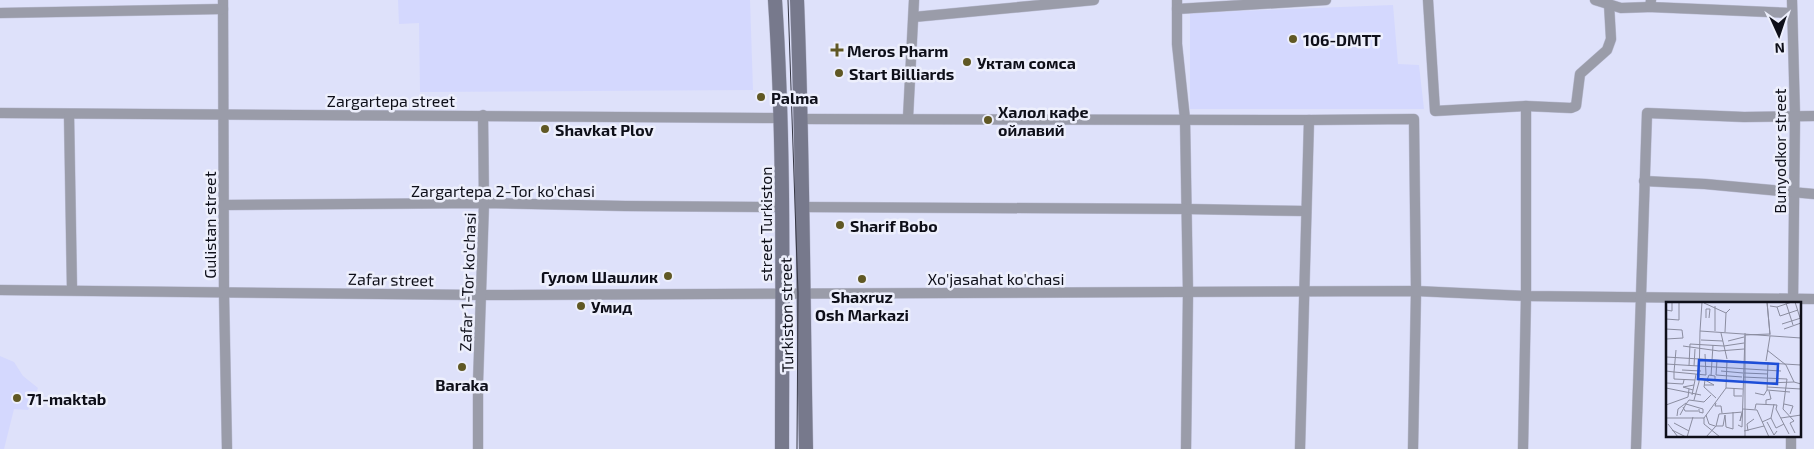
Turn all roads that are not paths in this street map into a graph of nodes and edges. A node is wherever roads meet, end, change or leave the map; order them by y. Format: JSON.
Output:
{"nodes":[{"id":1,"x":775,"y":0,"type":"edge"},
{"id":2,"x":797,"y":0,"type":"edge"},
{"id":3,"x":914,"y":0,"type":"edge"},
{"id":4,"x":1094,"y":0,"type":"edge"},
{"id":5,"x":1326,"y":0,"type":"edge"},
{"id":6,"x":1428,"y":0,"type":"edge"},
{"id":7,"x":1595,"y":0,"type":"edge"},
{"id":8,"x":1792,"y":0,"type":"edge"},
{"id":9,"x":223,"y":4,"type":"edge"},
{"id":10,"x":1609,"y":4,"type":"junction"},
{"id":11,"x":1651,"y":4,"type":"edge"},
{"id":12,"x":1177,"y":5,"type":"edge"},
{"id":13,"x":1792,"y":13,"type":"junction"},
{"id":14,"x":0,"y":14,"type":"edge"},
{"id":15,"x":914,"y":17,"type":"junction"},
{"id":16,"x":1526,"y":106,"type":"junction"},
{"id":17,"x":0,"y":113,"type":"edge"},
{"id":18,"x":68,"y":114,"type":"junction"},
{"id":19,"x":223,"y":115,"type":"junction"},
{"id":20,"x":484,"y":115,"type":"junction"},
{"id":21,"x":1795,"y":116,"type":"junction"},
{"id":22,"x":1814,"y":116,"type":"edge"},
{"id":23,"x":781,"y":118,"type":"junction"},
{"id":24,"x":908,"y":118,"type":"junction"},
{"id":25,"x":802,"y":119,"type":"junction"},
{"id":26,"x":1185,"y":119,"type":"junction"},
{"id":27,"x":1309,"y":120,"type":"junction"},
{"id":28,"x":1644,"y":181,"type":"junction"},
{"id":29,"x":1795,"y":193,"type":"junction"},
{"id":30,"x":1814,"y":194,"type":"edge"},
{"id":31,"x":484,"y":203,"type":"junction"},
{"id":32,"x":224,"y":205,"type":"junction"},
{"id":33,"x":782,"y":207,"type":"junction"},
{"id":34,"x":801,"y":207,"type":"junction"},
{"id":35,"x":1186,"y":209,"type":"junction"},
{"id":36,"x":1306,"y":211,"type":"junction"},
{"id":37,"x":0,"y":290,"type":"edge"},
{"id":38,"x":72,"y":290,"type":"junction"},
{"id":39,"x":1416,"y":291,"type":"junction"},
{"id":40,"x":1305,"y":292,"type":"junction"},
{"id":41,"x":224,"y":293,"type":"junction"},
{"id":42,"x":782,"y":293,"type":"junction"},
{"id":43,"x":803,"y":293,"type":"junction"},
{"id":44,"x":1188,"y":293,"type":"junction"},
{"id":45,"x":481,"y":295,"type":"junction"},
{"id":46,"x":1526,"y":296,"type":"junction"},
{"id":47,"x":1640,"y":296,"type":"junction"},
{"id":48,"x":1814,"y":299,"type":"edge"},
{"id":49,"x":1793,"y":301,"type":"edge"},
{"id":50,"x":1791,"y":436,"type":"edge"},
{"id":51,"x":227,"y":449,"type":"edge"},
{"id":52,"x":478,"y":449,"type":"edge"},
{"id":53,"x":782,"y":449,"type":"edge"},
{"id":54,"x":806,"y":449,"type":"edge"},
{"id":55,"x":1186,"y":449,"type":"edge"},
{"id":56,"x":1300,"y":449,"type":"edge"},
{"id":57,"x":1413,"y":449,"type":"edge"},
{"id":58,"x":1523,"y":449,"type":"edge"},
{"id":59,"x":1636,"y":449,"type":"edge"},
{"id":60,"x":1791,"y":449,"type":"edge"}],
"edges":[{"from":1,"to":23,"type":"main road","name":"street Turkiston"},
{"from":2,"to":25,"type":"main road","name":"Turkiston street"},
{"from":3,"to":15,"type":"street"},
{"from":4,"to":15,"type":"street"},
{"from":5,"to":12,"type":"street"},
{"from":6,"to":16,"type":"street"},
{"from":7,"to":10,"type":"street"},
{"from":8,"to":13,"type":"street","name":"Bunyodkor street"},
{"from":9,"to":14,"type":"street"},
{"from":9,"to":19,"type":"street","name":"Gulistan street"},
{"from":10,"to":11,"type":"street"},
{"from":10,"to":16,"type":"street"},
{"from":11,"to":13,"type":"street"},
{"from":12,"to":26,"type":"street"},
{"from":13,"to":21,"type":"street","name":"Bunyodkor street"},
{"from":15,"to":24,"type":"street"},
{"from":16,"to":46,"type":"street"},
{"from":17,"to":18,"type":"street","name":"Zargartepa street"},
{"from":18,"to":19,"type":"street","name":"Zargartepa street"},
{"from":18,"to":38,"type":"street"},
{"from":19,"to":20,"type":"street","name":"Zargartepa street"},
{"from":19,"to":32,"type":"street","name":"Gulistan street"},
{"from":20,"to":23,"type":"street","name":"Zargartepa street"},
{"from":20,"to":31,"type":"street","name":"Zafar 1-Tor ko'chasi"},
{"from":21,"to":22,"type":"street"},
{"from":21,"to":28,"type":"street"},
{"from":21,"to":29,"type":"street","name":"Bunyodkor street"},
{"from":23,"to":33,"type":"main road","name":"street Turkiston"},
{"from":24,"to":25,"type":"street"},
{"from":24,"to":26,"type":"street"},
{"from":25,"to":34,"type":"main road","name":"Turkiston street"},
{"from":26,"to":27,"type":"street"},
{"from":26,"to":35,"type":"street"},
{"from":27,"to":36,"type":"street"},
{"from":27,"to":39,"type":"street"},
{"from":28,"to":29,"type":"street"},
{"from":28,"to":47,"type":"street"},
{"from":29,"to":30,"type":"street"},
{"from":29,"to":49,"type":"street","name":"Bunyodkor street"},
{"from":31,"to":32,"type":"street","name":"Zargartepa 2-Tor ko'chasi"},
{"from":31,"to":33,"type":"street","name":"Zargartepa 2-Tor ko'chasi"},
{"from":31,"to":45,"type":"street","name":"Zafar 1-Tor ko'chasi"},
{"from":32,"to":41,"type":"street","name":"Gulistan street"},
{"from":33,"to":42,"type":"main road","name":"street Turkiston"},
{"from":34,"to":35,"type":"street"},
{"from":34,"to":43,"type":"main road","name":"Turkiston street"},
{"from":35,"to":36,"type":"street"},
{"from":35,"to":44,"type":"street"},
{"from":36,"to":40,"type":"street"},
{"from":37,"to":38,"type":"street","name":"Zafar street"},
{"from":38,"to":41,"type":"street","name":"Zafar street"},
{"from":39,"to":40,"type":"street","name":"Xo'jasahat ko'chasi"},
{"from":39,"to":46,"type":"street","name":"Xo'jasahat ko'chasi"},
{"from":39,"to":57,"type":"street"},
{"from":40,"to":44,"type":"street","name":"Xo'jasahat ko'chasi"},
{"from":40,"to":56,"type":"street"},
{"from":41,"to":45,"type":"street","name":"Zafar street"},
{"from":41,"to":51,"type":"street","name":"Gulistan street"},
{"from":42,"to":43,"type":"street","name":"Xo'jasahat ko'chasi"},
{"from":42,"to":45,"type":"street","name":"Zafar street"},
{"from":42,"to":53,"type":"main road","name":"street Turkiston"},
{"from":43,"to":44,"type":"street","name":"Xo'jasahat ko'chasi"},
{"from":43,"to":54,"type":"main road","name":"Turkiston street"},
{"from":44,"to":55,"type":"street"},
{"from":45,"to":52,"type":"street","name":"Zafar 1-Tor ko'chasi"},
{"from":46,"to":47,"type":"street","name":"Xo'jasahat ko'chasi"},
{"from":46,"to":58,"type":"street"},
{"from":47,"to":49,"type":"street","name":"Xo'jasahat ko'chasi"},
{"from":47,"to":59,"type":"street"},
{"from":48,"to":49,"type":"street","name":"Xo'jasahat ko'chasi"},
{"from":50,"to":60,"type":"street"}]}
